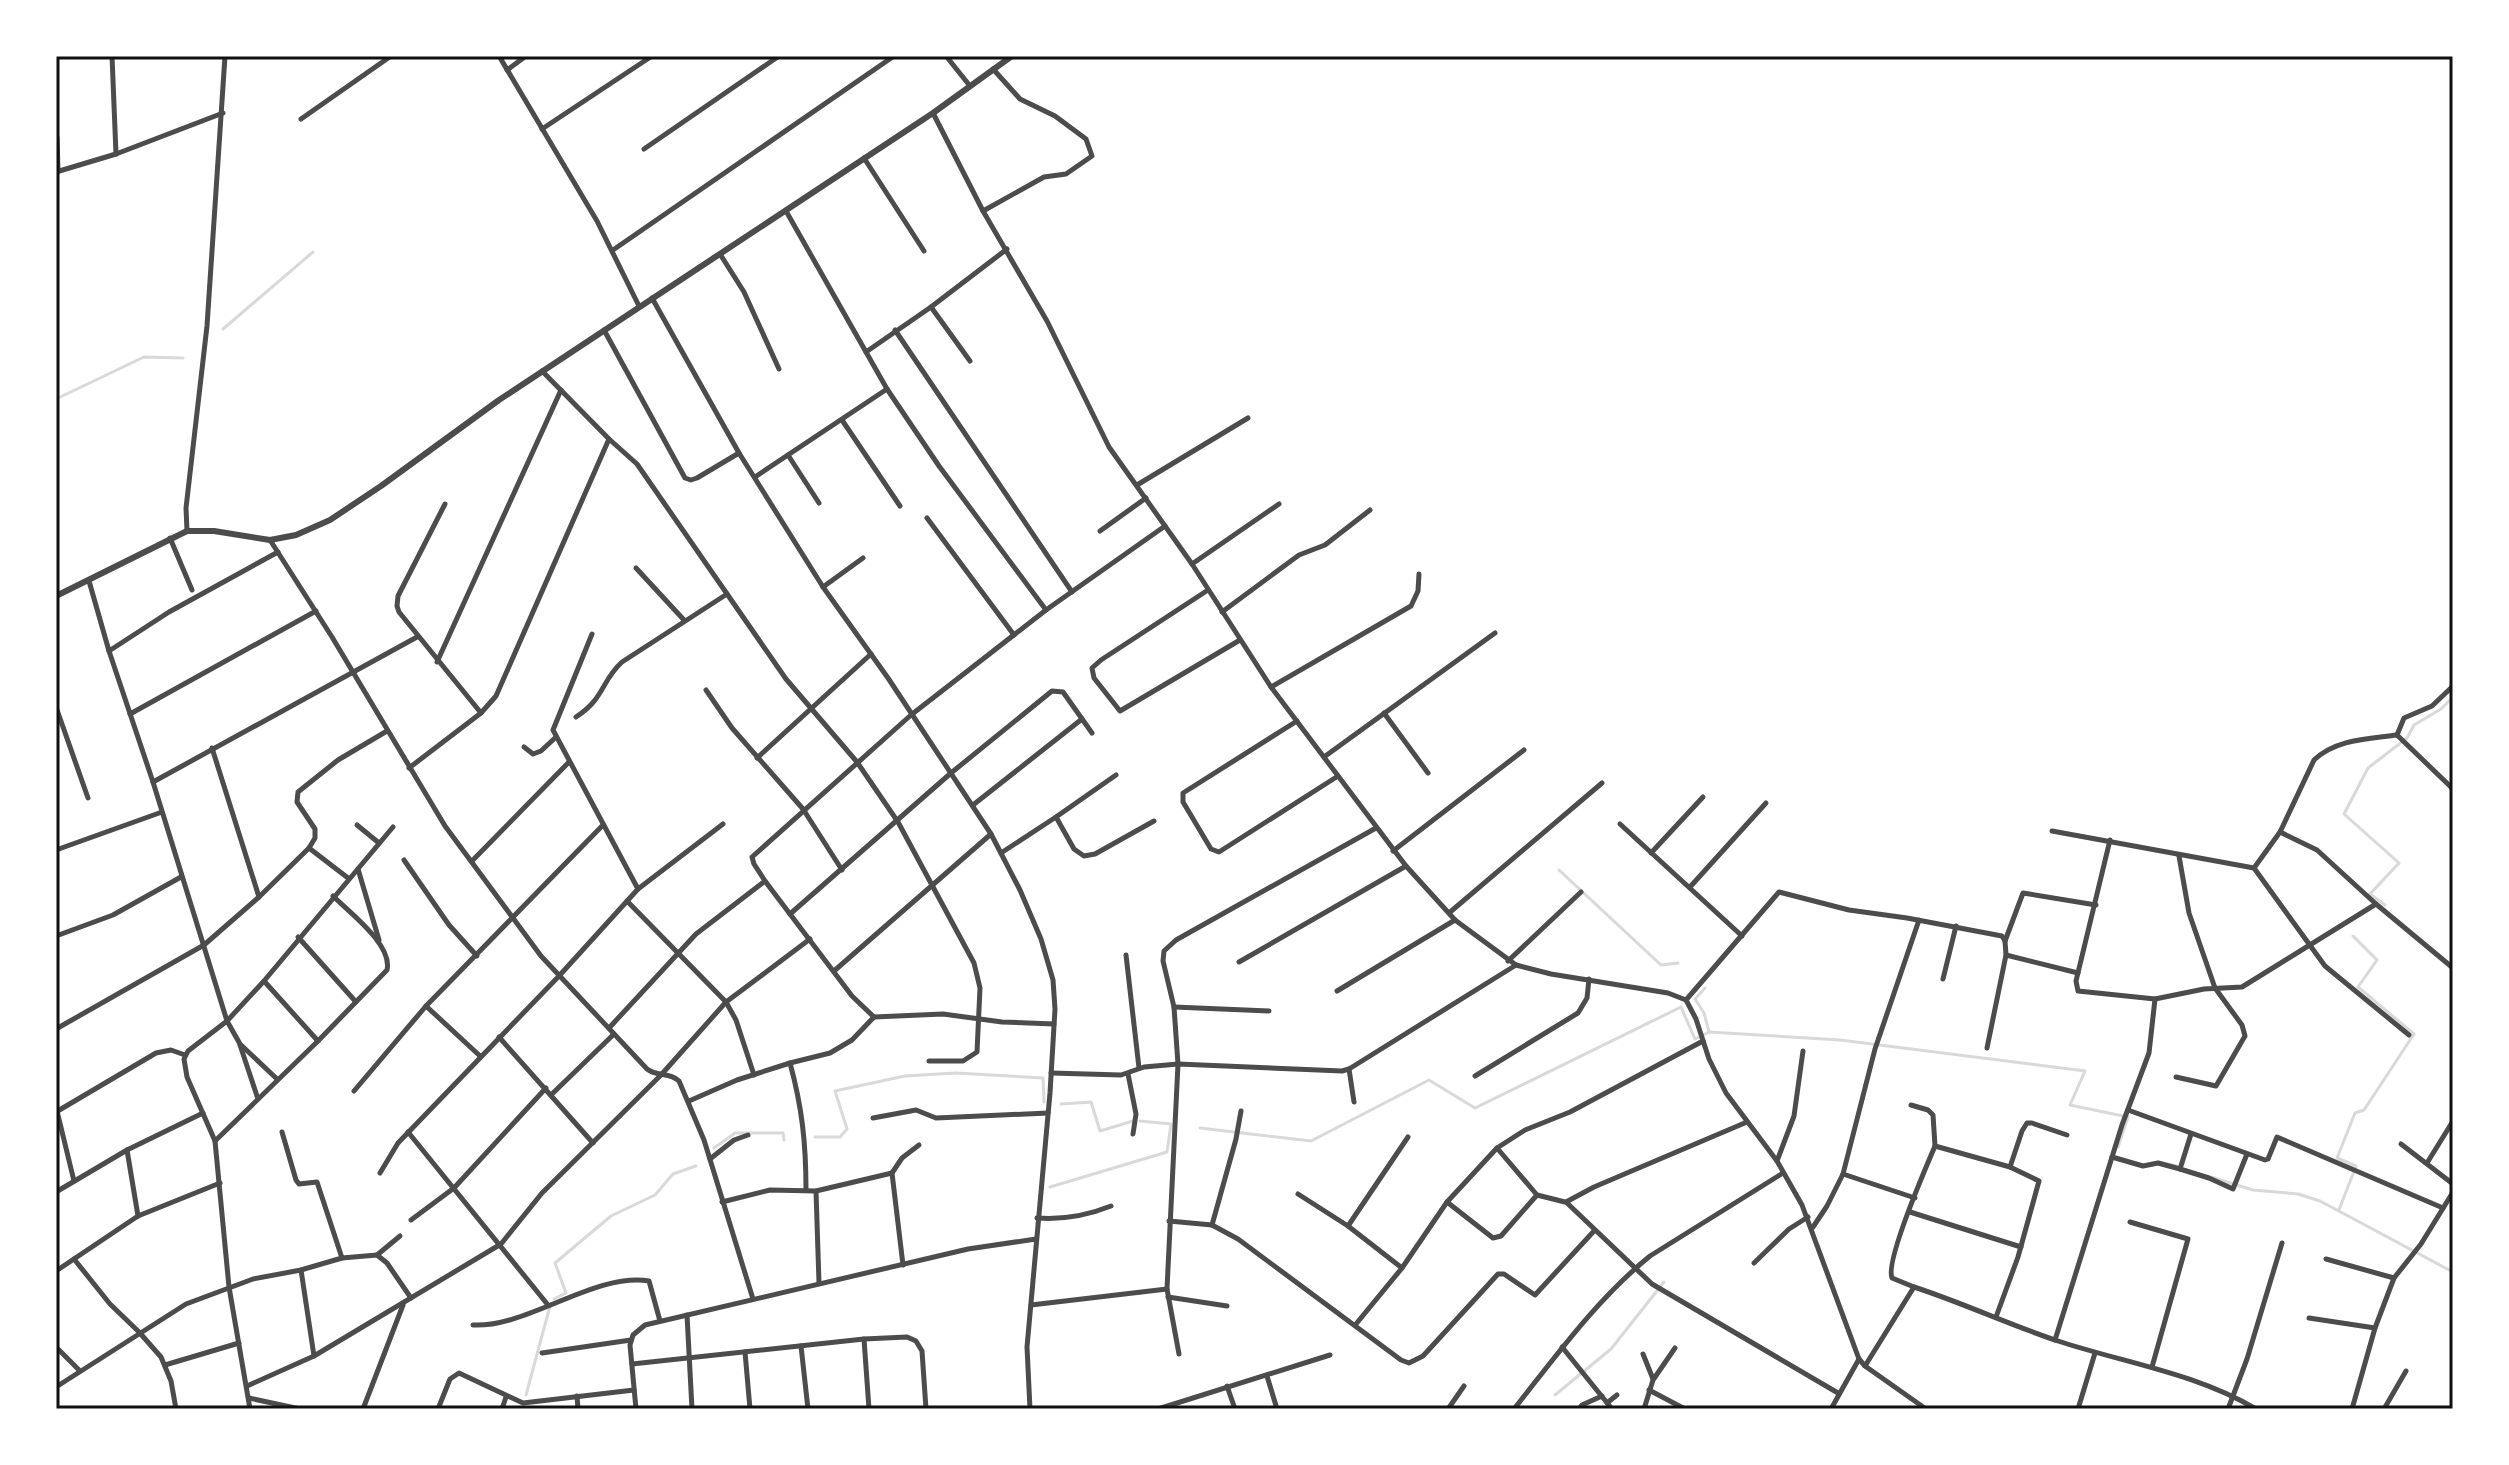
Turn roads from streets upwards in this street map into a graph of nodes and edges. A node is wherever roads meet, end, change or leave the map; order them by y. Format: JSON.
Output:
{"nodes":[{"id":1,"x":112,"y":56,"type":"edge"},
{"id":2,"x":225,"y":56,"type":"edge"},
{"id":3,"x":391,"y":56,"type":"edge"},
{"id":4,"x":499,"y":56,"type":"edge"},
{"id":5,"x":526,"y":56,"type":"edge"},
{"id":6,"x":652,"y":56,"type":"edge"},
{"id":7,"x":779,"y":56,"type":"edge"},
{"id":8,"x":894,"y":56,"type":"edge"},
{"id":9,"x":946,"y":56,"type":"edge"},
{"id":10,"x":1012,"y":56,"type":"edge"},
{"id":11,"x":993,"y":69,"type":"junction"},
{"id":12,"x":507,"y":70,"type":"junction"},
{"id":13,"x":971,"y":86,"type":"junction"},
{"id":14,"x":223,"y":113,"type":"junction"},
{"id":15,"x":933,"y":113,"type":"junction"},
{"id":16,"x":301,"y":119,"type":"dead end"},
{"id":17,"x":542,"y":129,"type":"junction"},
{"id":18,"x":57,"y":137,"type":"edge"},
{"id":19,"x":644,"y":149,"type":"dead end"},
{"id":20,"x":116,"y":154,"type":"junction"},
{"id":21,"x":864,"y":158,"type":"junction"},
{"id":22,"x":57,"y":171,"type":"edge"},
{"id":23,"x":786,"y":211,"type":"junction"},
{"id":24,"x":983,"y":211,"type":"junction"},
{"id":25,"x":1007,"y":249,"type":"junction"},
{"id":26,"x":613,"y":250,"type":"junction"},
{"id":27,"x":924,"y":251,"type":"dead end"},
{"id":28,"x":720,"y":254,"type":"junction"},
{"id":29,"x":652,"y":298,"type":"junction"},
{"id":30,"x":639,"y":306,"type":"junction"},
{"id":31,"x":931,"y":307,"type":"junction"},
{"id":32,"x":604,"y":330,"type":"junction"},
{"id":33,"x":895,"y":330,"type":"junction"},
{"id":34,"x":866,"y":352,"type":"junction"},
{"id":35,"x":970,"y":361,"type":"dead end"},
{"id":36,"x":779,"y":369,"type":"dead end"},
{"id":37,"x":542,"y":371,"type":"junction"},
{"id":38,"x":887,"y":389,"type":"junction"},
{"id":39,"x":561,"y":390,"type":"junction"},
{"id":40,"x":1248,"y":418,"type":"dead end"},
{"id":41,"x":842,"y":420,"type":"junction"},
{"id":42,"x":609,"y":439,"type":"junction"},
{"id":43,"x":739,"y":453,"type":"junction"},
{"id":44,"x":788,"y":455,"type":"junction"},
{"id":45,"x":754,"y":478,"type":"junction"},
{"id":46,"x":1137,"y":485,"type":"junction"},
{"id":47,"x":1146,"y":498,"type":"junction"},
{"id":48,"x":819,"y":503,"type":"dead end"},
{"id":49,"x":445,"y":504,"type":"dead end"},
{"id":50,"x":1279,"y":504,"type":"dead end"},
{"id":51,"x":900,"y":506,"type":"dead end"},
{"id":52,"x":1370,"y":510,"type":"dead end"},
{"id":53,"x":927,"y":518,"type":"dead end"},
{"id":54,"x":1165,"y":526,"type":"junction"},
{"id":55,"x":187,"y":531,"type":"junction"},
{"id":56,"x":1100,"y":531,"type":"dead end"},
{"id":57,"x":170,"y":538,"type":"junction"},
{"id":58,"x":270,"y":540,"type":"junction"},
{"id":59,"x":278,"y":552,"type":"junction"},
{"id":60,"x":863,"y":558,"type":"dead end"},
{"id":61,"x":1192,"y":564,"type":"junction"},
{"id":62,"x":636,"y":568,"type":"dead end"},
{"id":63,"x":1419,"y":574,"type":"dead end"},
{"id":64,"x":89,"y":581,"type":"junction"},
{"id":65,"x":823,"y":587,"type":"junction"},
{"id":66,"x":192,"y":590,"type":"dead end"},
{"id":67,"x":1208,"y":590,"type":"junction"},
{"id":68,"x":1072,"y":592,"type":"junction"},
{"id":69,"x":727,"y":594,"type":"junction"},
{"id":70,"x":56,"y":596,"type":"edge"},
{"id":71,"x":1046,"y":610,"type":"junction"},
{"id":72,"x":316,"y":611,"type":"junction"},
{"id":73,"x":1222,"y":612,"type":"junction"},
{"id":74,"x":684,"y":621,"type":"junction"},
{"id":75,"x":1495,"y":633,"type":"dead end"},
{"id":76,"x":592,"y":634,"type":"dead end"},
{"id":77,"x":1014,"y":635,"type":"junction"},
{"id":78,"x":417,"y":637,"type":"junction"},
{"id":79,"x":1240,"y":640,"type":"junction"},
{"id":80,"x":109,"y":651,"type":"junction"},
{"id":81,"x":871,"y":654,"type":"junction"},
{"id":82,"x":437,"y":662,"type":"junction"},
{"id":83,"x":353,"y":673,"type":"junction"},
{"id":84,"x":2453,"y":686,"type":"edge"},
{"id":85,"x":1271,"y":687,"type":"junction"},
{"id":86,"x":706,"y":690,"type":"dead end"},
{"id":87,"x":56,"y":707,"type":"edge"},
{"id":88,"x":810,"y":708,"type":"junction"},
{"id":89,"x":481,"y":713,"type":"junction"},
{"id":90,"x":1384,"y":713,"type":"junction"},
{"id":91,"x":130,"y":714,"type":"junction"},
{"id":92,"x":911,"y":715,"type":"junction"},
{"id":93,"x":576,"y":717,"type":"dead end"},
{"id":94,"x":1082,"y":719,"type":"junction"},
{"id":95,"x":1297,"y":721,"type":"junction"},
{"id":96,"x":387,"y":731,"type":"junction"},
{"id":97,"x":1092,"y":733,"type":"dead end"},
{"id":98,"x":556,"y":737,"type":"junction"},
{"id":99,"x":2399,"y":737,"type":"junction"},
{"id":100,"x":524,"y":747,"type":"dead end"},
{"id":101,"x":212,"y":748,"type":"junction"},
{"id":102,"x":1524,"y":750,"type":"dead end"},
{"id":103,"x":1324,"y":757,"type":"junction"},
{"id":104,"x":757,"y":758,"type":"junction"},
{"id":105,"x":569,"y":761,"type":"junction"},
{"id":106,"x":857,"y":762,"type":"junction"},
{"id":107,"x":409,"y":768,"type":"junction"},
{"id":108,"x":951,"y":773,"type":"junction"},
{"id":109,"x":1428,"y":773,"type":"dead end"},
{"id":110,"x":1116,"y":775,"type":"dead end"},
{"id":111,"x":1338,"y":776,"type":"junction"},
{"id":112,"x":153,"y":782,"type":"junction"},
{"id":113,"x":1602,"y":783,"type":"dead end"},
{"id":114,"x":2453,"y":789,"type":"edge"},
{"id":115,"x":1703,"y":797,"type":"dead end"},
{"id":116,"x":88,"y":798,"type":"dead end"},
{"id":117,"x":1766,"y":803,"type":"dead end"},
{"id":118,"x":973,"y":805,"type":"junction"},
{"id":119,"x":803,"y":809,"type":"junction"},
{"id":120,"x":162,"y":812,"type":"junction"},
{"id":121,"x":1056,"y":817,"type":"junction"},
{"id":122,"x":1154,"y":821,"type":"dead end"},
{"id":123,"x":898,"y":822,"type":"junction"},
{"id":124,"x":723,"y":824,"type":"dead end"},
{"id":125,"x":1620,"y":824,"type":"dead end"},
{"id":126,"x":357,"y":825,"type":"dead end"},
{"id":127,"x":603,"y":825,"type":"junction"},
{"id":128,"x":393,"y":827,"type":"dead end"},
{"id":129,"x":1377,"y":827,"type":"junction"},
{"id":130,"x":2052,"y":831,"type":"dead end"},
{"id":131,"x":2280,"y":832,"type":"junction"},
{"id":132,"x":991,"y":834,"type":"junction"},
{"id":133,"x":2110,"y":840,"type":"junction"},
{"id":134,"x":379,"y":843,"type":"junction"},
{"id":135,"x":309,"y":848,"type":"junction"},
{"id":136,"x":56,"y":850,"type":"edge"},
{"id":137,"x":1393,"y":851,"type":"junction"},
{"id":138,"x":1001,"y":853,"type":"junction"},
{"id":139,"x":1651,"y":853,"type":"junction"},
{"id":140,"x":2179,"y":856,"type":"junction"},
{"id":141,"x":404,"y":860,"type":"dead end"},
{"id":142,"x":472,"y":861,"type":"junction"},
{"id":143,"x":1406,"y":866,"type":"junction"},
{"id":144,"x":357,"y":868,"type":"junction"},
{"id":145,"x":2254,"y":868,"type":"junction"},
{"id":146,"x":842,"y":870,"type":"junction"},
{"id":147,"x":181,"y":877,"type":"junction"},
{"id":148,"x":348,"y":878,"type":"junction"},
{"id":149,"x":765,"y":881,"type":"junction"},
{"id":150,"x":934,"y":884,"type":"junction"},
{"id":151,"x":1690,"y":887,"type":"junction"},
{"id":152,"x":638,"y":889,"type":"junction"},
{"id":153,"x":1581,"y":892,"type":"dead end"},
{"id":154,"x":333,"y":896,"type":"junction"},
{"id":155,"x":259,"y":897,"type":"junction"},
{"id":156,"x":627,"y":901,"type":"junction"},
{"id":157,"x":2376,"y":904,"type":"junction"},
{"id":158,"x":2096,"y":905,"type":"junction"},
{"id":159,"x":1449,"y":913,"type":"junction"},
{"id":160,"x":790,"y":914,"type":"junction"},
{"id":161,"x":515,"y":918,"type":"junction"},
{"id":162,"x":1455,"y":920,"type":"junction"},
{"id":163,"x":1919,"y":920,"type":"junction"},
{"id":164,"x":1956,"y":926,"type":"junction"},
{"id":165,"x":56,"y":936,"type":"edge"},
{"id":166,"x":1742,"y":936,"type":"junction"},
{"id":167,"x":298,"y":937,"type":"junction"},
{"id":168,"x":810,"y":939,"type":"junction"},
{"id":169,"x":2005,"y":941,"type":"junction"},
{"id":170,"x":380,"y":943,"type":"junction"},
{"id":171,"x":2310,"y":943,"type":"junction"},
{"id":172,"x":204,"y":945,"type":"junction"},
{"id":173,"x":678,"y":952,"type":"junction"},
{"id":174,"x":1126,"y":955,"type":"dead end"},
{"id":175,"x":2006,"y":955,"type":"junction"},
{"id":176,"x":477,"y":956,"type":"junction"},
{"id":177,"x":1508,"y":961,"type":"junction"},
{"id":178,"x":1239,"y":962,"type":"dead end"},
{"id":179,"x":1516,"y":965,"type":"junction"},
{"id":180,"x":2453,"y":968,"type":"edge"},
{"id":181,"x":834,"y":971,"type":"junction"},
{"id":182,"x":2078,"y":973,"type":"junction"},
{"id":183,"x":559,"y":976,"type":"junction"},
{"id":184,"x":1589,"y":979,"type":"junction"},
{"id":185,"x":1943,"y":979,"type":"dead end"},
{"id":186,"x":264,"y":981,"type":"junction"},
{"id":187,"x":2215,"y":988,"type":"junction"},
{"id":188,"x":1337,"y":991,"type":"dead end"},
{"id":189,"x":2155,"y":999,"type":"junction"},
{"id":190,"x":1686,"y":1000,"type":"junction"},
{"id":191,"x":356,"y":1002,"type":"junction"},
{"id":192,"x":726,"y":1002,"type":"junction"},
{"id":193,"x":426,"y":1006,"type":"junction"},
{"id":194,"x":1174,"y":1007,"type":"junction"},
{"id":195,"x":1269,"y":1011,"type":"dead end"},
{"id":196,"x":874,"y":1017,"type":"junction"},
{"id":197,"x":980,"y":1019,"type":"junction"},
{"id":198,"x":227,"y":1021,"type":"junction"},
{"id":199,"x":1054,"y":1024,"type":"junction"},
{"id":200,"x":56,"y":1029,"type":"edge"},
{"id":201,"x":611,"y":1031,"type":"junction"},
{"id":202,"x":2409,"y":1035,"type":"dead end"},
{"id":203,"x":499,"y":1037,"type":"junction"},
{"id":204,"x":1702,"y":1039,"type":"junction"},
{"id":205,"x":318,"y":1041,"type":"junction"},
{"id":206,"x":240,"y":1044,"type":"junction"},
{"id":207,"x":1987,"y":1048,"type":"dead end"},
{"id":208,"x":1803,"y":1051,"type":"dead end"},
{"id":209,"x":185,"y":1055,"type":"junction"},
{"id":210,"x":480,"y":1056,"type":"junction"},
{"id":211,"x":929,"y":1061,"type":"dead end"},
{"id":212,"x":790,"y":1063,"type":"junction"},
{"id":213,"x":1178,"y":1064,"type":"junction"},
{"id":214,"x":1139,"y":1068,"type":"junction"},
{"id":215,"x":1349,"y":1069,"type":"junction"},
{"id":216,"x":1051,"y":1073,"type":"junction"},
{"id":217,"x":1128,"y":1074,"type":"junction"},
{"id":218,"x":661,"y":1075,"type":"junction"},
{"id":219,"x":754,"y":1075,"type":"junction"},
{"id":220,"x":1475,"y":1076,"type":"dead end"},
{"id":221,"x":2176,"y":1077,"type":"dead end"},
{"id":222,"x":277,"y":1079,"type":"junction"},
{"id":223,"x":546,"y":1088,"type":"junction"},
{"id":224,"x":354,"y":1091,"type":"dead end"},
{"id":225,"x":552,"y":1094,"type":"junction"},
{"id":226,"x":258,"y":1099,"type":"junction"},
{"id":227,"x":689,"y":1101,"type":"junction"},
{"id":228,"x":1354,"y":1102,"type":"dead end"},
{"id":229,"x":1911,"y":1105,"type":"dead end"},
{"id":230,"x":1241,"y":1111,"type":"dead end"},
{"id":231,"x":56,"y":1112,"type":"edge"},
{"id":232,"x":2127,"y":1112,"type":"junction"},
{"id":233,"x":203,"y":1113,"type":"junction"},
{"id":234,"x":1048,"y":1113,"type":"junction"},
{"id":235,"x":873,"y":1118,"type":"dead end"},
{"id":236,"x":2453,"y":1121,"type":"edge"},
{"id":237,"x":1747,"y":1122,"type":"junction"},
{"id":238,"x":282,"y":1132,"type":"dead end"},
{"id":239,"x":408,"y":1132,"type":"junction"},
{"id":240,"x":1133,"y":1134,"type":"dead end"},
{"id":241,"x":2191,"y":1134,"type":"junction"},
{"id":242,"x":748,"y":1135,"type":"dead end"},
{"id":243,"x":2067,"y":1135,"type":"dead end"},
{"id":244,"x":1408,"y":1137,"type":"dead end"},
{"id":245,"x":215,"y":1141,"type":"junction"},
{"id":246,"x":593,"y":1143,"type":"junction"},
{"id":247,"x":2401,"y":1144,"type":"dead end"},
{"id":248,"x":919,"y":1145,"type":"dead end"},
{"id":249,"x":1935,"y":1146,"type":"junction"},
{"id":250,"x":1497,"y":1148,"type":"junction"},
{"id":251,"x":127,"y":1150,"type":"junction"},
{"id":252,"x":2247,"y":1154,"type":"junction"},
{"id":253,"x":2112,"y":1157,"type":"junction"},
{"id":254,"x":710,"y":1159,"type":"junction"},
{"id":255,"x":1777,"y":1161,"type":"junction"},
{"id":256,"x":2427,"y":1163,"type":"junction"},
{"id":257,"x":2181,"y":1166,"type":"junction"},
{"id":258,"x":2010,"y":1167,"type":"junction"},
{"id":259,"x":380,"y":1173,"type":"dead end"},
{"id":260,"x":892,"y":1173,"type":"junction"},
{"id":261,"x":1783,"y":1173,"type":"junction"},
{"id":262,"x":1843,"y":1174,"type":"junction"},
{"id":263,"x":74,"y":1181,"type":"junction"},
{"id":264,"x":220,"y":1183,"type":"junction"},
{"id":265,"x":2453,"y":1184,"type":"edge"},
{"id":266,"x":454,"y":1188,"type":"junction"},
{"id":267,"x":806,"y":1190,"type":"junction"},
{"id":268,"x":816,"y":1191,"type":"junction"},
{"id":269,"x":56,"y":1192,"type":"edge"},
{"id":270,"x":2453,"y":1192,"type":"edge"},
{"id":271,"x":1298,"y":1194,"type":"dead end"},
{"id":272,"x":1537,"y":1195,"type":"junction"},
{"id":273,"x":1915,"y":1198,"type":"junction"},
{"id":274,"x":722,"y":1202,"type":"junction"},
{"id":275,"x":1447,"y":1202,"type":"junction"},
{"id":276,"x":1566,"y":1202,"type":"junction"},
{"id":277,"x":1111,"y":1206,"type":"dead end"},
{"id":278,"x":2443,"y":1208,"type":"junction"},
{"id":279,"x":1910,"y":1212,"type":"junction"},
{"id":280,"x":138,"y":1216,"type":"junction"},
{"id":281,"x":1808,"y":1217,"type":"junction"},
{"id":282,"x":1037,"y":1218,"type":"junction"},
{"id":283,"x":411,"y":1220,"type":"dead end"},
{"id":284,"x":1169,"y":1221,"type":"junction"},
{"id":285,"x":2130,"y":1222,"type":"dead end"},
{"id":286,"x":1212,"y":1225,"type":"junction"},
{"id":287,"x":1348,"y":1226,"type":"junction"},
{"id":288,"x":1812,"y":1228,"type":"junction"},
{"id":289,"x":1594,"y":1231,"type":"junction"},
{"id":290,"x":400,"y":1236,"type":"dead end"},
{"id":291,"x":1036,"y":1239,"type":"junction"},
{"id":292,"x":2282,"y":1243,"type":"dead end"},
{"id":293,"x":501,"y":1244,"type":"junction"},
{"id":294,"x":2021,"y":1247,"type":"junction"},
{"id":295,"x":377,"y":1255,"type":"junction"},
{"id":296,"x":342,"y":1258,"type":"junction"},
{"id":297,"x":74,"y":1259,"type":"junction"},
{"id":298,"x":2326,"y":1259,"type":"dead end"},
{"id":299,"x":1754,"y":1263,"type":"dead end"},
{"id":300,"x":903,"y":1265,"type":"junction"},
{"id":301,"x":1402,"y":1268,"type":"junction"},
{"id":302,"x":1634,"y":1269,"type":"junction"},
{"id":303,"x":301,"y":1270,"type":"junction"},
{"id":304,"x":56,"y":1271,"type":"edge"},
{"id":305,"x":2394,"y":1278,"type":"junction"},
{"id":306,"x":819,"y":1283,"type":"junction"},
{"id":307,"x":229,"y":1287,"type":"junction"},
{"id":308,"x":1914,"y":1287,"type":"junction"},
{"id":309,"x":1167,"y":1293,"type":"junction"},
{"id":310,"x":411,"y":1298,"type":"junction"},
{"id":311,"x":753,"y":1299,"type":"junction"},
{"id":312,"x":403,"y":1304,"type":"junction"},
{"id":313,"x":548,"y":1305,"type":"junction"},
{"id":314,"x":1031,"y":1305,"type":"junction"},
{"id":315,"x":1227,"y":1306,"type":"dead end"},
{"id":316,"x":687,"y":1315,"type":"junction"},
{"id":317,"x":1996,"y":1317,"type":"junction"},
{"id":318,"x":2309,"y":1318,"type":"dead end"},
{"id":319,"x":660,"y":1321,"type":"junction"},
{"id":320,"x":1355,"y":1324,"type":"junction"},
{"id":321,"x":473,"y":1325,"type":"dead end"},
{"id":322,"x":2375,"y":1328,"type":"junction"},
{"id":323,"x":139,"y":1332,"type":"junction"},
{"id":324,"x":864,"y":1339,"type":"junction"},
{"id":325,"x":631,"y":1340,"type":"junction"},
{"id":326,"x":2055,"y":1340,"type":"junction"},
{"id":327,"x":239,"y":1343,"type":"junction"},
{"id":328,"x":801,"y":1346,"type":"junction"},
{"id":329,"x":56,"y":1347,"type":"edge"},
{"id":330,"x":1562,"y":1347,"type":"junction"},
{"id":331,"x":1675,"y":1348,"type":"dead end"},
{"id":332,"x":745,"y":1352,"type":"junction"},
{"id":333,"x":542,"y":1353,"type":"dead end"},
{"id":334,"x":2095,"y":1353,"type":"junction"},
{"id":335,"x":1179,"y":1354,"type":"dead end"},
{"id":336,"x":1643,"y":1354,"type":"dead end"},
{"id":337,"x":1330,"y":1355,"type":"dead end"},
{"id":338,"x":314,"y":1356,"type":"junction"},
{"id":339,"x":689,"y":1357,"type":"junction"},
{"id":340,"x":1859,"y":1359,"type":"junction"},
{"id":341,"x":632,"y":1364,"type":"junction"},
{"id":342,"x":165,"y":1365,"type":"junction"},
{"id":343,"x":1865,"y":1366,"type":"junction"},
{"id":344,"x":2152,"y":1367,"type":"junction"},
{"id":345,"x":80,"y":1371,"type":"junction"},
{"id":346,"x":2406,"y":1371,"type":"dead end"},
{"id":347,"x":1267,"y":1376,"type":"junction"},
{"id":348,"x":1653,"y":1380,"type":"junction"},
{"id":349,"x":247,"y":1386,"type":"junction"},
{"id":350,"x":1227,"y":1386,"type":"junction"},
{"id":351,"x":1464,"y":1386,"type":"dead end"},
{"id":352,"x":56,"y":1387,"type":"edge"},
{"id":353,"x":634,"y":1390,"type":"junction"},
{"id":354,"x":1649,"y":1390,"type":"junction"},
{"id":355,"x":1838,"y":1393,"type":"junction"},
{"id":356,"x":1617,"y":1395,"type":"dead end"},
{"id":357,"x":2233,"y":1395,"type":"junction"},
{"id":358,"x":577,"y":1396,"type":"junction"},
{"id":359,"x":1602,"y":1396,"type":"junction"},
{"id":360,"x":506,"y":1397,"type":"junction"},
{"id":361,"x":249,"y":1398,"type":"junction"},
{"id":362,"x":523,"y":1406,"type":"edge"},
{"id":363,"x":1610,"y":1406,"type":"edge"},
{"id":364,"x":176,"y":1409,"type":"edge"},
{"id":365,"x":250,"y":1409,"type":"edge"},
{"id":366,"x":300,"y":1409,"type":"edge"},
{"id":367,"x":363,"y":1409,"type":"edge"},
{"id":368,"x":438,"y":1409,"type":"edge"},
{"id":369,"x":502,"y":1409,"type":"edge"},
{"id":370,"x":578,"y":1409,"type":"edge"},
{"id":371,"x":636,"y":1409,"type":"edge"},
{"id":372,"x":692,"y":1409,"type":"edge"},
{"id":373,"x":750,"y":1409,"type":"edge"},
{"id":374,"x":808,"y":1409,"type":"edge"},
{"id":375,"x":869,"y":1409,"type":"edge"},
{"id":376,"x":926,"y":1409,"type":"edge"},
{"id":377,"x":1030,"y":1409,"type":"edge"},
{"id":378,"x":1158,"y":1409,"type":"edge"},
{"id":379,"x":1235,"y":1409,"type":"edge"},
{"id":380,"x":1277,"y":1409,"type":"edge"},
{"id":381,"x":1448,"y":1409,"type":"edge"},
{"id":382,"x":1514,"y":1409,"type":"edge"},
{"id":383,"x":1579,"y":1409,"type":"edge"},
{"id":384,"x":1644,"y":1409,"type":"edge"},
{"id":385,"x":1685,"y":1409,"type":"edge"},
{"id":386,"x":1831,"y":1409,"type":"edge"},
{"id":387,"x":1926,"y":1409,"type":"edge"},
{"id":388,"x":2078,"y":1409,"type":"edge"},
{"id":389,"x":2228,"y":1409,"type":"edge"},
{"id":390,"x":2256,"y":1409,"type":"edge"},
{"id":391,"x":2352,"y":1409,"type":"edge"},
{"id":392,"x":2384,"y":1409,"type":"edge"}],
"edges":[{"from":1,"to":20,"type":"street"},
{"from":2,"to":14,"type":"street"},
{"from":3,"to":16,"type":"street"},
{"from":4,"to":12,"type":"street"},
{"from":5,"to":12,"type":"street"},
{"from":6,"to":17,"type":"street"},
{"from":7,"to":19,"type":"street"},
{"from":8,"to":26,"type":"street"},
{"from":9,"to":13,"type":"street"},
{"from":10,"to":11,"type":"street"},
{"from":11,"to":13,"type":"street"},
{"from":11,"to":24,"type":"street"},
{"from":12,"to":17,"type":"street"},
{"from":13,"to":15,"type":"street"},
{"from":14,"to":20,"type":"street"},
{"from":14,"to":55,"type":"street"},
{"from":15,"to":21,"type":"street"},
{"from":15,"to":24,"type":"street"},
{"from":17,"to":26,"type":"street"},
{"from":18,"to":22,"type":"street"},
{"from":20,"to":22,"type":"street"},
{"from":21,"to":23,"type":"street"},
{"from":21,"to":27,"type":"street"},
{"from":23,"to":28,"type":"street"},
{"from":23,"to":34,"type":"street"},
{"from":24,"to":25,"type":"street"},
{"from":25,"to":31,"type":"street"},
{"from":25,"to":46,"type":"street"},
{"from":26,"to":30,"type":"street"},
{"from":28,"to":29,"type":"street"},
{"from":28,"to":36,"type":"street"},
{"from":29,"to":30,"type":"street"},
{"from":29,"to":43,"type":"street"},
{"from":30,"to":32,"type":"street"},
{"from":31,"to":33,"type":"street"},
{"from":31,"to":35,"type":"street"},
{"from":32,"to":37,"type":"street"},
{"from":32,"to":43,"type":"street"},
{"from":33,"to":34,"type":"street"},
{"from":33,"to":68,"type":"street"},
{"from":34,"to":38,"type":"street"},
{"from":37,"to":39,"type":"street"},
{"from":37,"to":58,"type":"street"},
{"from":38,"to":41,"type":"street"},
{"from":38,"to":71,"type":"street"},
{"from":39,"to":42,"type":"street"},
{"from":39,"to":82,"type":"street"},
{"from":40,"to":46,"type":"street"},
{"from":41,"to":44,"type":"street"},
{"from":41,"to":51,"type":"street"},
{"from":42,"to":69,"type":"street"},
{"from":42,"to":89,"type":"street"},
{"from":43,"to":45,"type":"street"},
{"from":44,"to":45,"type":"street"},
{"from":44,"to":48,"type":"street"},
{"from":45,"to":65,"type":"street"},
{"from":46,"to":47,"type":"street"},
{"from":47,"to":54,"type":"street"},
{"from":47,"to":56,"type":"street"},
{"from":49,"to":78,"type":"street"},
{"from":50,"to":61,"type":"street"},
{"from":52,"to":73,"type":"street"},
{"from":53,"to":77,"type":"street"},
{"from":54,"to":61,"type":"street"},
{"from":54,"to":68,"type":"street"},
{"from":55,"to":57,"type":"street"},
{"from":55,"to":58,"type":"street"},
{"from":57,"to":64,"type":"street"},
{"from":57,"to":66,"type":"street"},
{"from":58,"to":59,"type":"street"},
{"from":59,"to":72,"type":"street"},
{"from":59,"to":80,"type":"street"},
{"from":60,"to":65,"type":"street"},
{"from":61,"to":67,"type":"street"},
{"from":62,"to":74,"type":"street"},
{"from":63,"to":85,"type":"street"},
{"from":64,"to":70,"type":"street"},
{"from":64,"to":80,"type":"street"},
{"from":65,"to":81,"type":"street"},
{"from":67,"to":73,"type":"street"},
{"from":67,"to":79,"type":"street"},
{"from":68,"to":71,"type":"street"},
{"from":69,"to":74,"type":"street"},
{"from":69,"to":88,"type":"street"},
{"from":71,"to":77,"type":"street"},
{"from":72,"to":83,"type":"street"},
{"from":72,"to":91,"type":"street"},
{"from":73,"to":79,"type":"street"},
{"from":74,"to":93,"type":"street"},
{"from":75,"to":90,"type":"street"},
{"from":76,"to":98,"type":"street"},
{"from":77,"to":92,"type":"street"},
{"from":78,"to":82,"type":"street"},
{"from":78,"to":83,"type":"street"},
{"from":79,"to":85,"type":"street"},
{"from":80,"to":91,"type":"street"},
{"from":81,"to":88,"type":"street"},
{"from":81,"to":92,"type":"street"},
{"from":82,"to":89,"type":"street"},
{"from":83,"to":96,"type":"street"},
{"from":83,"to":101,"type":"street"},
{"from":84,"to":99,"type":"street"},
{"from":85,"to":95,"type":"street"},
{"from":86,"to":104,"type":"street"},
{"from":87,"to":116,"type":"street"},
{"from":88,"to":104,"type":"street"},
{"from":88,"to":106,"type":"street"},
{"from":89,"to":107,"type":"street"},
{"from":90,"to":103,"type":"street"},
{"from":90,"to":109,"type":"street"},
{"from":91,"to":112,"type":"street"},
{"from":92,"to":106,"type":"street"},
{"from":92,"to":108,"type":"street"},
{"from":94,"to":97,"type":"street"},
{"from":94,"to":108,"type":"street"},
{"from":94,"to":118,"type":"street"},
{"from":95,"to":103,"type":"street"},
{"from":95,"to":111,"type":"street"},
{"from":96,"to":107,"type":"street"},
{"from":96,"to":135,"type":"street"},
{"from":98,"to":100,"type":"street"},
{"from":98,"to":105,"type":"street"},
{"from":99,"to":114,"type":"street"},
{"from":99,"to":131,"type":"street"},
{"from":101,"to":112,"type":"street"},
{"from":101,"to":155,"type":"street"},
{"from":102,"to":137,"type":"street"},
{"from":103,"to":111,"type":"street"},
{"from":104,"to":119,"type":"street"},
{"from":105,"to":127,"type":"street"},
{"from":105,"to":142,"type":"street"},
{"from":106,"to":119,"type":"street"},
{"from":106,"to":123,"type":"street"},
{"from":107,"to":142,"type":"street"},
{"from":108,"to":118,"type":"street"},
{"from":108,"to":123,"type":"street"},
{"from":110,"to":121,"type":"street"},
{"from":111,"to":129,"type":"street"},
{"from":112,"to":120,"type":"street"},
{"from":113,"to":159,"type":"street"},
{"from":115,"to":139,"type":"street"},
{"from":117,"to":151,"type":"street"},
{"from":118,"to":132,"type":"street"},
{"from":119,"to":146,"type":"street"},
{"from":119,"to":149,"type":"street"},
{"from":120,"to":136,"type":"street"},
{"from":120,"to":147,"type":"street"},
{"from":121,"to":122,"type":"street"},
{"from":121,"to":138,"type":"street"},
{"from":123,"to":146,"type":"street"},
{"from":123,"to":150,"type":"street"},
{"from":124,"to":152,"type":"street"},
{"from":125,"to":139,"type":"street"},
{"from":126,"to":134,"type":"street"},
{"from":127,"to":152,"type":"street"},
{"from":127,"to":161,"type":"street"},
{"from":128,"to":134,"type":"street"},
{"from":129,"to":137,"type":"street"},
{"from":129,"to":194,"type":"street"},
{"from":130,"to":133,"type":"street"},
{"from":131,"to":145,"type":"street"},
{"from":131,"to":157,"type":"street"},
{"from":132,"to":138,"type":"street"},
{"from":132,"to":150,"type":"street"},
{"from":133,"to":140,"type":"street"},
{"from":133,"to":158,"type":"street"},
{"from":134,"to":144,"type":"street"},
{"from":135,"to":148,"type":"street"},
{"from":135,"to":155,"type":"street"},
{"from":137,"to":143,"type":"street"},
{"from":138,"to":199,"type":"street"},
{"from":139,"to":151,"type":"street"},
{"from":140,"to":145,"type":"street"},
{"from":140,"to":187,"type":"street"},
{"from":141,"to":176,"type":"street"},
{"from":142,"to":161,"type":"street"},
{"from":143,"to":159,"type":"street"},
{"from":143,"to":178,"type":"street"},
{"from":144,"to":148,"type":"street"},
{"from":144,"to":170,"type":"street"},
{"from":145,"to":171,"type":"street"},
{"from":146,"to":160,"type":"street"},
{"from":147,"to":165,"type":"street"},
{"from":147,"to":172,"type":"street"},
{"from":148,"to":154,"type":"street"},
{"from":149,"to":160,"type":"street"},
{"from":149,"to":173,"type":"street"},
{"from":150,"to":181,"type":"street"},
{"from":150,"to":197,"type":"street"},
{"from":151,"to":166,"type":"street"},
{"from":152,"to":156,"type":"street"},
{"from":153,"to":177,"type":"street"},
{"from":154,"to":167,"type":"street"},
{"from":154,"to":170,"type":"street"},
{"from":155,"to":172,"type":"street"},
{"from":156,"to":173,"type":"street"},
{"from":156,"to":183,"type":"street"},
{"from":157,"to":171,"type":"street"},
{"from":157,"to":180,"type":"street"},
{"from":158,"to":169,"type":"street"},
{"from":158,"to":182,"type":"street"},
{"from":159,"to":162,"type":"street"},
{"from":160,"to":168,"type":"street"},
{"from":161,"to":176,"type":"street"},
{"from":161,"to":183,"type":"street"},
{"from":162,"to":177,"type":"street"},
{"from":162,"to":188,"type":"street"},
{"from":163,"to":164,"type":"street"},
{"from":163,"to":166,"type":"street"},
{"from":163,"to":262,"type":"street"},
{"from":164,"to":169,"type":"street"},
{"from":164,"to":185,"type":"street"},
{"from":166,"to":190,"type":"street"},
{"from":167,"to":186,"type":"street"},
{"from":167,"to":191,"type":"street"},
{"from":168,"to":181,"type":"street"},
{"from":168,"to":192,"type":"street"},
{"from":169,"to":175,"type":"street"},
{"from":170,"to":191,"type":"street"},
{"from":171,"to":187,"type":"street"},
{"from":171,"to":202,"type":"street"},
{"from":172,"to":198,"type":"street"},
{"from":172,"to":200,"type":"street"},
{"from":173,"to":192,"type":"street"},
{"from":173,"to":201,"type":"street"},
{"from":174,"to":214,"type":"street"},
{"from":175,"to":182,"type":"street"},
{"from":175,"to":207,"type":"street"},
{"from":176,"to":193,"type":"street"},
{"from":177,"to":179,"type":"street"},
{"from":179,"to":184,"type":"street"},
{"from":179,"to":215,"type":"street"},
{"from":181,"to":196,"type":"street"},
{"from":182,"to":189,"type":"street"},
{"from":183,"to":201,"type":"street"},
{"from":183,"to":203,"type":"street"},
{"from":184,"to":190,"type":"street"},
{"from":184,"to":220,"type":"street"},
{"from":186,"to":198,"type":"street"},
{"from":186,"to":205,"type":"street"},
{"from":187,"to":189,"type":"street"},
{"from":187,"to":221,"type":"street"},
{"from":189,"to":232,"type":"street"},
{"from":190,"to":204,"type":"street"},
{"from":191,"to":205,"type":"street"},
{"from":192,"to":218,"type":"street"},
{"from":192,"to":219,"type":"street"},
{"from":193,"to":210,"type":"street"},
{"from":193,"to":224,"type":"street"},
{"from":194,"to":195,"type":"street"},
{"from":194,"to":213,"type":"street"},
{"from":196,"to":197,"type":"street"},
{"from":196,"to":212,"type":"street"},
{"from":197,"to":199,"type":"street"},
{"from":197,"to":211,"type":"street"},
{"from":198,"to":206,"type":"street"},
{"from":198,"to":209,"type":"street"},
{"from":199,"to":216,"type":"street"},
{"from":201,"to":218,"type":"street"},
{"from":201,"to":225,"type":"street"},
{"from":203,"to":210,"type":"street"},
{"from":203,"to":223,"type":"street"},
{"from":204,"to":237,"type":"street"},
{"from":204,"to":250,"type":"street"},
{"from":205,"to":222,"type":"street"},
{"from":206,"to":222,"type":"street"},
{"from":206,"to":226,"type":"street"},
{"from":208,"to":255,"type":"street"},
{"from":209,"to":231,"type":"street"},
{"from":209,"to":233,"type":"street"},
{"from":210,"to":239,"type":"street"},
{"from":212,"to":219,"type":"street"},
{"from":212,"to":267,"type":"street"},
{"from":213,"to":214,"type":"street"},
{"from":213,"to":215,"type":"street"},
{"from":213,"to":284,"type":"street"},
{"from":214,"to":217,"type":"street"},
{"from":215,"to":228,"type":"street"},
{"from":216,"to":217,"type":"street"},
{"from":216,"to":234,"type":"street"},
{"from":217,"to":240,"type":"street"},
{"from":218,"to":227,"type":"street"},
{"from":218,"to":246,"type":"street"},
{"from":219,"to":227,"type":"street"},
{"from":222,"to":226,"type":"street"},
{"from":223,"to":225,"type":"street"},
{"from":223,"to":266,"type":"street"},
{"from":225,"to":246,"type":"street"},
{"from":226,"to":245,"type":"street"},
{"from":227,"to":254,"type":"street"},
{"from":229,"to":249,"type":"street"},
{"from":230,"to":286,"type":"street"},
{"from":231,"to":263,"type":"street"},
{"from":232,"to":241,"type":"street"},
{"from":232,"to":253,"type":"street"},
{"from":233,"to":245,"type":"street"},
{"from":233,"to":251,"type":"street"},
{"from":234,"to":235,"type":"street"},
{"from":234,"to":282,"type":"street"},
{"from":236,"to":256,"type":"street"},
{"from":237,"to":255,"type":"street"},
{"from":237,"to":276,"type":"street"},
{"from":238,"to":296,"type":"street"},
{"from":239,"to":259,"type":"street"},
{"from":239,"to":266,"type":"street"},
{"from":241,"to":252,"type":"street"},
{"from":241,"to":257,"type":"street"},
{"from":242,"to":254,"type":"street"},
{"from":243,"to":258,"type":"street"},
{"from":244,"to":287,"type":"street"},
{"from":245,"to":264,"type":"street"},
{"from":246,"to":293,"type":"street"},
{"from":247,"to":256,"type":"street"},
{"from":248,"to":260,"type":"street"},
{"from":249,"to":258,"type":"street"},
{"from":249,"to":273,"type":"street"},
{"from":250,"to":272,"type":"street"},
{"from":250,"to":275,"type":"street"},
{"from":251,"to":263,"type":"street"},
{"from":251,"to":280,"type":"street"},
{"from":252,"to":257,"type":"street"},
{"from":252,"to":278,"type":"street"},
{"from":253,"to":257,"type":"street"},
{"from":253,"to":326,"type":"street"},
{"from":254,"to":274,"type":"street"},
{"from":255,"to":261,"type":"street"},
{"from":256,"to":265,"type":"street"},
{"from":258,"to":294,"type":"street"},
{"from":260,"to":268,"type":"street"},
{"from":260,"to":300,"type":"street"},
{"from":261,"to":281,"type":"street"},
{"from":261,"to":302,"type":"street"},
{"from":262,"to":273,"type":"street"},
{"from":262,"to":288,"type":"street"},
{"from":263,"to":269,"type":"street"},
{"from":264,"to":280,"type":"street"},
{"from":264,"to":307,"type":"street"},
{"from":266,"to":283,"type":"street"},
{"from":266,"to":293,"type":"street"},
{"from":267,"to":268,"type":"street"},
{"from":267,"to":274,"type":"street"},
{"from":268,"to":306,"type":"street"},
{"from":270,"to":278,"type":"street"},
{"from":271,"to":287,"type":"street"},
{"from":272,"to":275,"type":"street"},
{"from":272,"to":276,"type":"street"},
{"from":273,"to":279,"type":"street"},
{"from":274,"to":311,"type":"street"},
{"from":275,"to":301,"type":"street"},
{"from":276,"to":289,"type":"street"},
{"from":277,"to":282,"type":"street"},
{"from":278,"to":305,"type":"street"},
{"from":279,"to":294,"type":"street"},
{"from":279,"to":308,"type":"street"},
{"from":280,"to":297,"type":"street"},
{"from":281,"to":288,"type":"street"},
{"from":281,"to":299,"type":"street"},
{"from":282,"to":291,"type":"street"},
{"from":284,"to":286,"type":"street"},
{"from":284,"to":309,"type":"street"},
{"from":285,"to":344,"type":"street"},
{"from":286,"to":320,"type":"street"},
{"from":287,"to":301,"type":"street"},
{"from":288,"to":340,"type":"street"},
{"from":289,"to":302,"type":"street"},
{"from":289,"to":320,"type":"street"},
{"from":290,"to":295,"type":"street"},
{"from":291,"to":300,"type":"street"},
{"from":291,"to":314,"type":"street"},
{"from":292,"to":357,"type":"street"},
{"from":293,"to":310,"type":"street"},
{"from":293,"to":313,"type":"street"},
{"from":294,"to":317,"type":"street"},
{"from":295,"to":296,"type":"street"},
{"from":295,"to":310,"type":"street"},
{"from":296,"to":303,"type":"street"},
{"from":297,"to":304,"type":"street"},
{"from":297,"to":323,"type":"street"},
{"from":298,"to":305,"type":"street"},
{"from":300,"to":306,"type":"street"},
{"from":301,"to":320,"type":"street"},
{"from":302,"to":330,"type":"street"},
{"from":302,"to":355,"type":"street"},
{"from":303,"to":307,"type":"street"},
{"from":303,"to":338,"type":"street"},
{"from":305,"to":322,"type":"street"},
{"from":306,"to":311,"type":"street"},
{"from":307,"to":323,"type":"street"},
{"from":307,"to":327,"type":"street"},
{"from":308,"to":317,"type":"street"},
{"from":308,"to":343,"type":"street"},
{"from":309,"to":314,"type":"street"},
{"from":309,"to":315,"type":"street"},
{"from":309,"to":335,"type":"street"},
{"from":310,"to":312,"type":"street"},
{"from":311,"to":316,"type":"street"},
{"from":312,"to":338,"type":"street"},
{"from":312,"to":367,"type":"street"},
{"from":313,"to":319,"type":"street"},
{"from":313,"to":321,"type":"street"},
{"from":314,"to":377,"type":"street"},
{"from":316,"to":319,"type":"street"},
{"from":316,"to":339,"type":"street"},
{"from":317,"to":326,"type":"street"},
{"from":318,"to":322,"type":"street"},
{"from":319,"to":325,"type":"street"},
{"from":322,"to":391,"type":"street"},
{"from":323,"to":342,"type":"street"},
{"from":323,"to":345,"type":"street"},
{"from":324,"to":328,"type":"street"},
{"from":324,"to":375,"type":"street"},
{"from":324,"to":376,"type":"street"},
{"from":325,"to":333,"type":"street"},
{"from":325,"to":341,"type":"street"},
{"from":326,"to":334,"type":"street"},
{"from":327,"to":342,"type":"street"},
{"from":327,"to":349,"type":"street"},
{"from":328,"to":332,"type":"street"},
{"from":328,"to":374,"type":"street"},
{"from":329,"to":345,"type":"street"},
{"from":330,"to":359,"type":"street"},
{"from":330,"to":382,"type":"street"},
{"from":331,"to":348,"type":"street"},
{"from":332,"to":339,"type":"street"},
{"from":332,"to":373,"type":"street"},
{"from":334,"to":344,"type":"street"},
{"from":334,"to":388,"type":"street"},
{"from":336,"to":348,"type":"street"},
{"from":337,"to":347,"type":"street"},
{"from":338,"to":349,"type":"street"},
{"from":339,"to":341,"type":"street"},
{"from":339,"to":372,"type":"street"},
{"from":340,"to":343,"type":"street"},
{"from":340,"to":355,"type":"street"},
{"from":341,"to":353,"type":"street"},
{"from":342,"to":364,"type":"street"},
{"from":343,"to":387,"type":"street"},
{"from":344,"to":357,"type":"street"},
{"from":345,"to":352,"type":"street"},
{"from":346,"to":392,"type":"street"},
{"from":347,"to":350,"type":"street"},
{"from":347,"to":380,"type":"street"},
{"from":348,"to":354,"type":"street"},
{"from":349,"to":361,"type":"street"},
{"from":350,"to":378,"type":"street"},
{"from":350,"to":379,"type":"street"},
{"from":351,"to":381,"type":"street"},
{"from":353,"to":358,"type":"street"},
{"from":353,"to":371,"type":"street"},
{"from":354,"to":384,"type":"street"},
{"from":354,"to":385,"type":"street"},
{"from":355,"to":386,"type":"street"},
{"from":356,"to":363,"type":"street"},
{"from":357,"to":389,"type":"street"},
{"from":357,"to":390,"type":"street"},
{"from":358,"to":362,"type":"street"},
{"from":358,"to":370,"type":"street"},
{"from":359,"to":363,"type":"street"},
{"from":359,"to":383,"type":"street"},
{"from":360,"to":362,"type":"street"},
{"from":360,"to":368,"type":"street"},
{"from":360,"to":369,"type":"street"},
{"from":361,"to":365,"type":"street"},
{"from":361,"to":366,"type":"street"}]}
